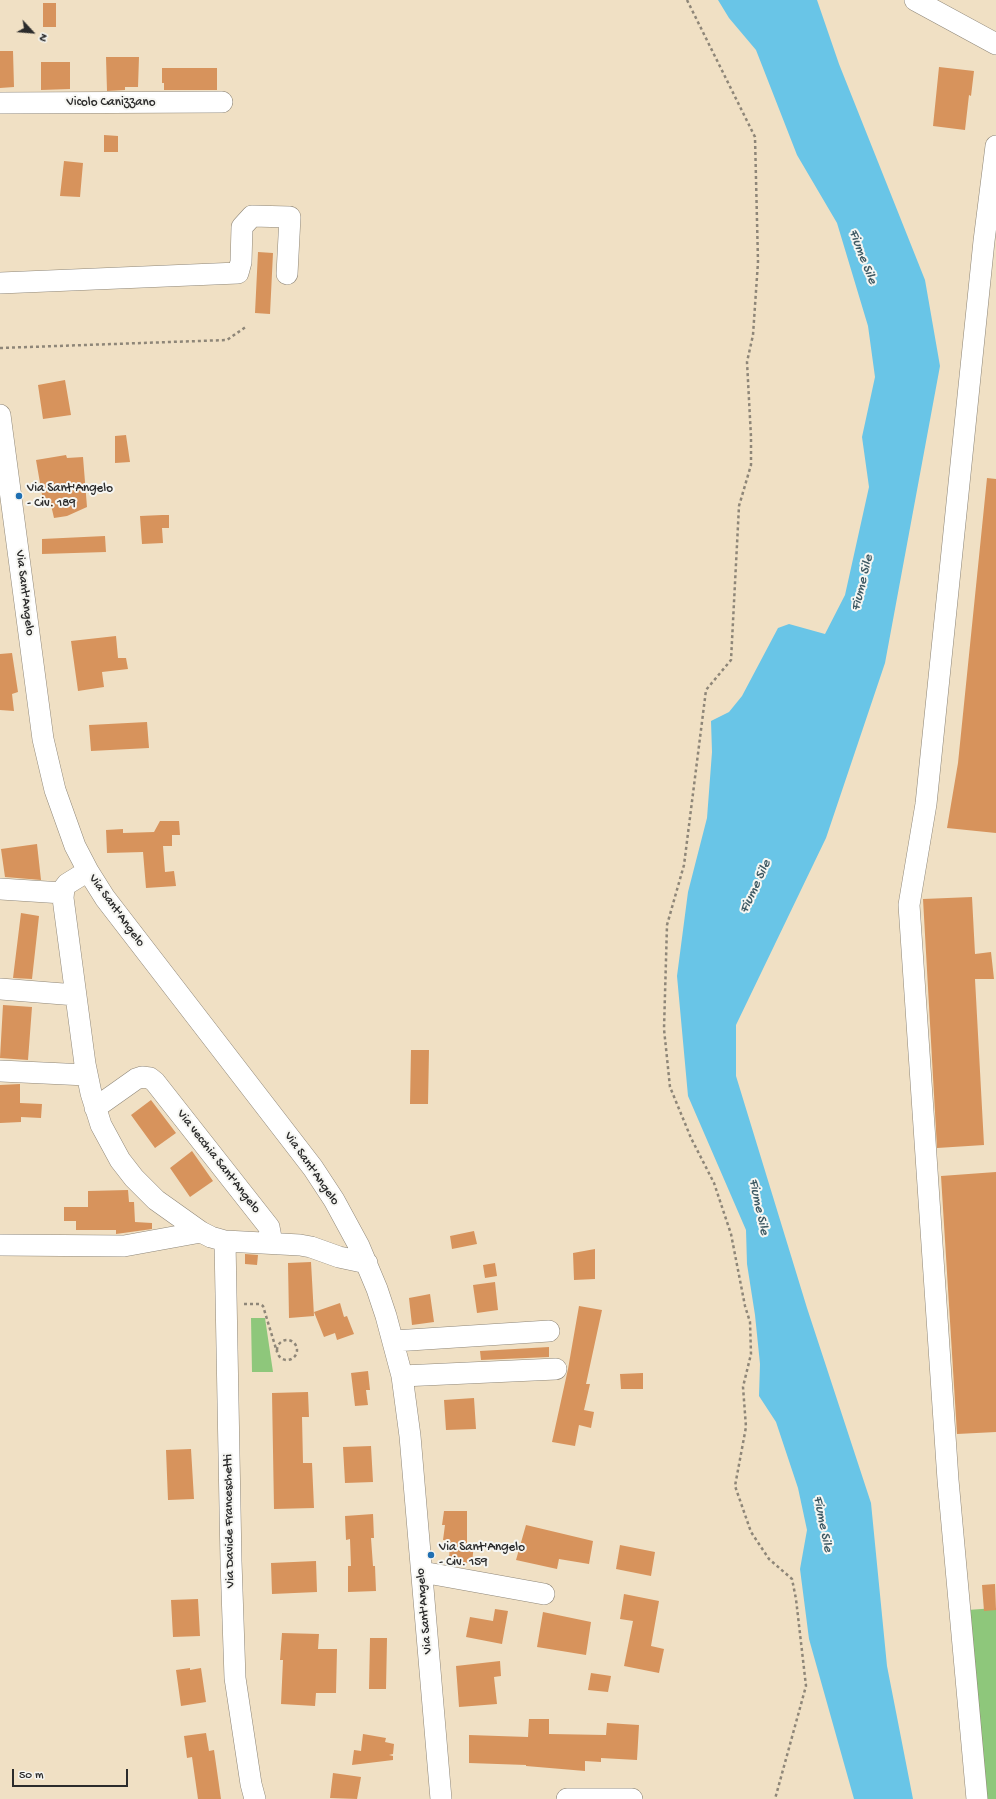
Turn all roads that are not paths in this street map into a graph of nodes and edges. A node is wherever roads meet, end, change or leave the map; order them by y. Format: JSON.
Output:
{"nodes":[{"id":1,"x":915,"y":0,"type":"edge"},
{"id":2,"x":996,"y":44,"type":"edge"},
{"id":3,"x":222,"y":102,"type":"dead end"},
{"id":4,"x":0,"y":103,"type":"edge"},
{"id":5,"x":996,"y":146,"type":"edge"},
{"id":6,"x":288,"y":274,"type":"dead end"},
{"id":7,"x":0,"y":283,"type":"edge"},
{"id":8,"x":0,"y":415,"type":"edge"},
{"id":9,"x":2,"y":451,"type":"edge"},
{"id":10,"x":88,"y":871,"type":"junction"},
{"id":11,"x":0,"y":889,"type":"edge"},
{"id":12,"x":63,"y":893,"type":"junction"},
{"id":13,"x":0,"y":989,"type":"edge"},
{"id":14,"x":76,"y":995,"type":"junction"},
{"id":15,"x":0,"y":1071,"type":"edge"},
{"id":16,"x":87,"y":1075,"type":"junction"},
{"id":17,"x":95,"y":1108,"type":"junction"},
{"id":18,"x":201,"y":1232,"type":"junction"},
{"id":19,"x":225,"y":1241,"type":"junction"},
{"id":20,"x":272,"y":1243,"type":"junction"},
{"id":21,"x":0,"y":1245,"type":"edge"},
{"id":22,"x":367,"y":1263,"type":"junction"},
{"id":23,"x":549,"y":1331,"type":"dead end"},
{"id":24,"x":394,"y":1341,"type":"junction"},
{"id":25,"x":556,"y":1369,"type":"dead end"},
{"id":26,"x":402,"y":1376,"type":"junction"},
{"id":27,"x":422,"y":1572,"type":"junction"},
{"id":28,"x":544,"y":1594,"type":"dead end"},
{"id":29,"x":255,"y":1799,"type":"edge"},
{"id":30,"x":441,"y":1799,"type":"edge"},
{"id":31,"x":567,"y":1799,"type":"edge"},
{"id":32,"x":632,"y":1799,"type":"edge"},
{"id":33,"x":977,"y":1799,"type":"edge"}],
"edges":[{"from":1,"to":2,"type":"street"},
{"from":3,"to":4,"type":"street","name":"Vicolo Canizzano"},
{"from":5,"to":33,"type":"street"},
{"from":6,"to":7,"type":"street"},
{"from":8,"to":9,"type":"street","name":"Via Sant'Angelo"},
{"from":9,"to":10,"type":"street","name":"Via Sant'Angelo"},
{"from":10,"to":12,"type":"street"},
{"from":10,"to":22,"type":"street","name":"Via Sant'Angelo"},
{"from":11,"to":12,"type":"street"},
{"from":12,"to":14,"type":"street"},
{"from":13,"to":14,"type":"street"},
{"from":14,"to":16,"type":"street"},
{"from":15,"to":16,"type":"street"},
{"from":16,"to":17,"type":"street"},
{"from":17,"to":18,"type":"street"},
{"from":17,"to":20,"type":"street","name":"Via vecchia Sant'Angelo"},
{"from":18,"to":19,"type":"street"},
{"from":18,"to":21,"type":"street"},
{"from":19,"to":20,"type":"street"},
{"from":19,"to":29,"type":"street","name":"Via Davide Franceschetti"},
{"from":20,"to":22,"type":"street"},
{"from":22,"to":24,"type":"street","name":"Via Sant'Angelo"},
{"from":23,"to":24,"type":"street"},
{"from":24,"to":26,"type":"street","name":"Via Sant'Angelo"},
{"from":25,"to":26,"type":"street"},
{"from":26,"to":27,"type":"street","name":"Via Sant'Angelo"},
{"from":27,"to":28,"type":"street"},
{"from":27,"to":30,"type":"street","name":"Via Sant'Angelo"},
{"from":31,"to":32,"type":"street"}]}
